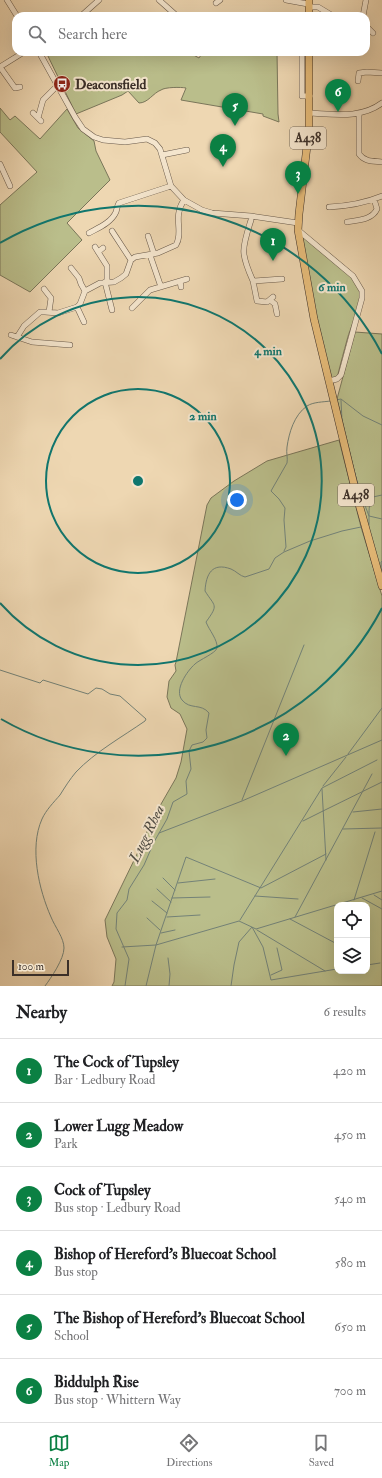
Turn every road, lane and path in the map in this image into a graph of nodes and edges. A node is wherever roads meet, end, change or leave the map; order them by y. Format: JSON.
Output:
{"nodes":[{"id":1,"x":7,"y":0,"type":"edge"},
{"id":2,"x":100,"y":0,"type":"edge"},
{"id":3,"x":159,"y":0,"type":"edge"},
{"id":4,"x":286,"y":0,"type":"edge"},
{"id":5,"x":318,"y":0,"type":"edge"},
{"id":6,"x":366,"y":0,"type":"edge"},
{"id":7,"x":309,"y":3,"type":"edge"},
{"id":8,"x":318,"y":7,"type":"junction"},
{"id":9,"x":14,"y":12,"type":"edge"},
{"id":10,"x":86,"y":12,"type":"edge"},
{"id":11,"x":172,"y":12,"type":"edge"},
{"id":12,"x":326,"y":12,"type":"edge"},
{"id":13,"x":364,"y":12,"type":"edge"},
{"id":14,"x":370,"y":30,"type":"edge"},
{"id":15,"x":373,"y":33,"type":"dead end"},
{"id":16,"x":18,"y":56,"type":"edge"},
{"id":17,"x":41,"y":56,"type":"edge"},
{"id":18,"x":302,"y":56,"type":"edge"},
{"id":19,"x":309,"y":56,"type":"edge"},
{"id":20,"x":0,"y":67,"type":"edge"},
{"id":21,"x":382,"y":73,"type":"edge"},
{"id":22,"x":358,"y":81,"type":"dead end"},
{"id":23,"x":57,"y":86,"type":"junction"},
{"id":24,"x":20,"y":87,"type":"dead end"},
{"id":25,"x":305,"y":97,"type":"junction"},
{"id":26,"x":382,"y":103,"type":"edge"},
{"id":27,"x":33,"y":113,"type":"dead end"},
{"id":28,"x":309,"y":113,"type":"junction"},
{"id":29,"x":359,"y":114,"type":"junction"},
{"id":30,"x":187,"y":150,"type":"dead end"},
{"id":31,"x":162,"y":155,"type":"junction"},
{"id":32,"x":382,"y":162,"type":"edge"},
{"id":33,"x":0,"y":164,"type":"edge"},
{"id":34,"x":10,"y":186,"type":"dead end"},
{"id":35,"x":171,"y":186,"type":"junction"},
{"id":36,"x":382,"y":196,"type":"edge"},
{"id":37,"x":374,"y":199,"type":"junction"},
{"id":38,"x":184,"y":200,"type":"junction"},
{"id":39,"x":329,"y":207,"type":"dead end"},
{"id":40,"x":250,"y":220,"type":"dead end"},
{"id":41,"x":347,"y":222,"type":"dead end"},
{"id":42,"x":298,"y":226,"type":"junction"},
{"id":43,"x":112,"y":231,"type":"dead end"},
{"id":44,"x":89,"y":233,"type":"dead end"},
{"id":45,"x":150,"y":235,"type":"dead end"},
{"id":46,"x":103,"y":248,"type":"dead end"},
{"id":47,"x":152,"y":254,"type":"junction"},
{"id":48,"x":131,"y":260,"type":"junction"},
{"id":49,"x":71,"y":268,"type":"dead end"},
{"id":50,"x":187,"y":279,"type":"dead end"},
{"id":51,"x":282,"y":279,"type":"dead end"},
{"id":52,"x":253,"y":280,"type":"junction"},
{"id":53,"x":180,"y":281,"type":"junction"},
{"id":54,"x":106,"y":282,"type":"junction"},
{"id":55,"x":161,"y":287,"type":"junction"},
{"id":56,"x":181,"y":287,"type":"dead end"},
{"id":57,"x":44,"y":289,"type":"dead end"},
{"id":58,"x":85,"y":291,"type":"junction"},
{"id":59,"x":76,"y":307,"type":"junction"},
{"id":60,"x":132,"y":308,"type":"dead end"},
{"id":61,"x":112,"y":310,"type":"dead end"},
{"id":62,"x":49,"y":312,"type":"junction"},
{"id":63,"x":277,"y":314,"type":"dead end"},
{"id":64,"x":84,"y":322,"type":"dead end"},
{"id":65,"x":66,"y":346,"type":"dead end"},
{"id":66,"x":329,"y":381,"type":"junction"},
{"id":67,"x":382,"y":586,"type":"edge"}],
"edges":[{"from":1,"to":9,"type":"street"},
{"from":2,"to":10,"type":"street"},
{"from":3,"to":11,"type":"street"},
{"from":4,"to":7,"type":"street"},
{"from":5,"to":8,"type":"street"},
{"from":6,"to":13,"type":"street"},
{"from":7,"to":8,"type":"street"},
{"from":8,"to":12,"type":"street"},
{"from":14,"to":15,"type":"street"},
{"from":16,"to":20,"type":"street"},
{"from":17,"to":23,"type":"street"},
{"from":18,"to":25,"type":"street"},
{"from":19,"to":25,"type":"highway","number":"A438"},
{"from":20,"to":24,"type":"street"},
{"from":21,"to":22,"type":"street"},
{"from":23,"to":27,"type":"street"},
{"from":23,"to":31,"type":"street"},
{"from":25,"to":28,"type":"highway","number":"A438"},
{"from":26,"to":29,"type":"street"},
{"from":28,"to":29,"type":"street"},
{"from":28,"to":42,"type":"highway","number":"A438"},
{"from":29,"to":32,"type":"street"},
{"from":30,"to":31,"type":"street"},
{"from":31,"to":35,"type":"street"},
{"from":33,"to":34,"type":"street"},
{"from":35,"to":38,"type":"street"},
{"from":35,"to":44,"type":"street"},
{"from":36,"to":37,"type":"street"},
{"from":37,"to":39,"type":"street"},
{"from":37,"to":41,"type":"street"},
{"from":38,"to":42,"type":"street"},
{"from":38,"to":47,"type":"street"},
{"from":40,"to":52,"type":"street"},
{"from":42,"to":66,"type":"highway","number":"A438"},
{"from":42,"to":66,"type":"street"},
{"from":43,"to":48,"type":"street"},
{"from":45,"to":47,"type":"street"},
{"from":46,"to":54,"type":"street"},
{"from":47,"to":48,"type":"street"},
{"from":47,"to":55,"type":"street"},
{"from":48,"to":54,"type":"street"},
{"from":49,"to":58,"type":"street"},
{"from":50,"to":53,"type":"street"},
{"from":51,"to":52,"type":"street"},
{"from":52,"to":63,"type":"street"},
{"from":53,"to":55,"type":"street"},
{"from":53,"to":56,"type":"street"},
{"from":54,"to":58,"type":"street"},
{"from":54,"to":61,"type":"street"},
{"from":55,"to":60,"type":"street"},
{"from":57,"to":62,"type":"street"},
{"from":58,"to":59,"type":"street"},
{"from":59,"to":62,"type":"street"},
{"from":59,"to":64,"type":"street"},
{"from":62,"to":65,"type":"street"},
{"from":66,"to":67,"type":"highway","number":"A438"}]}
